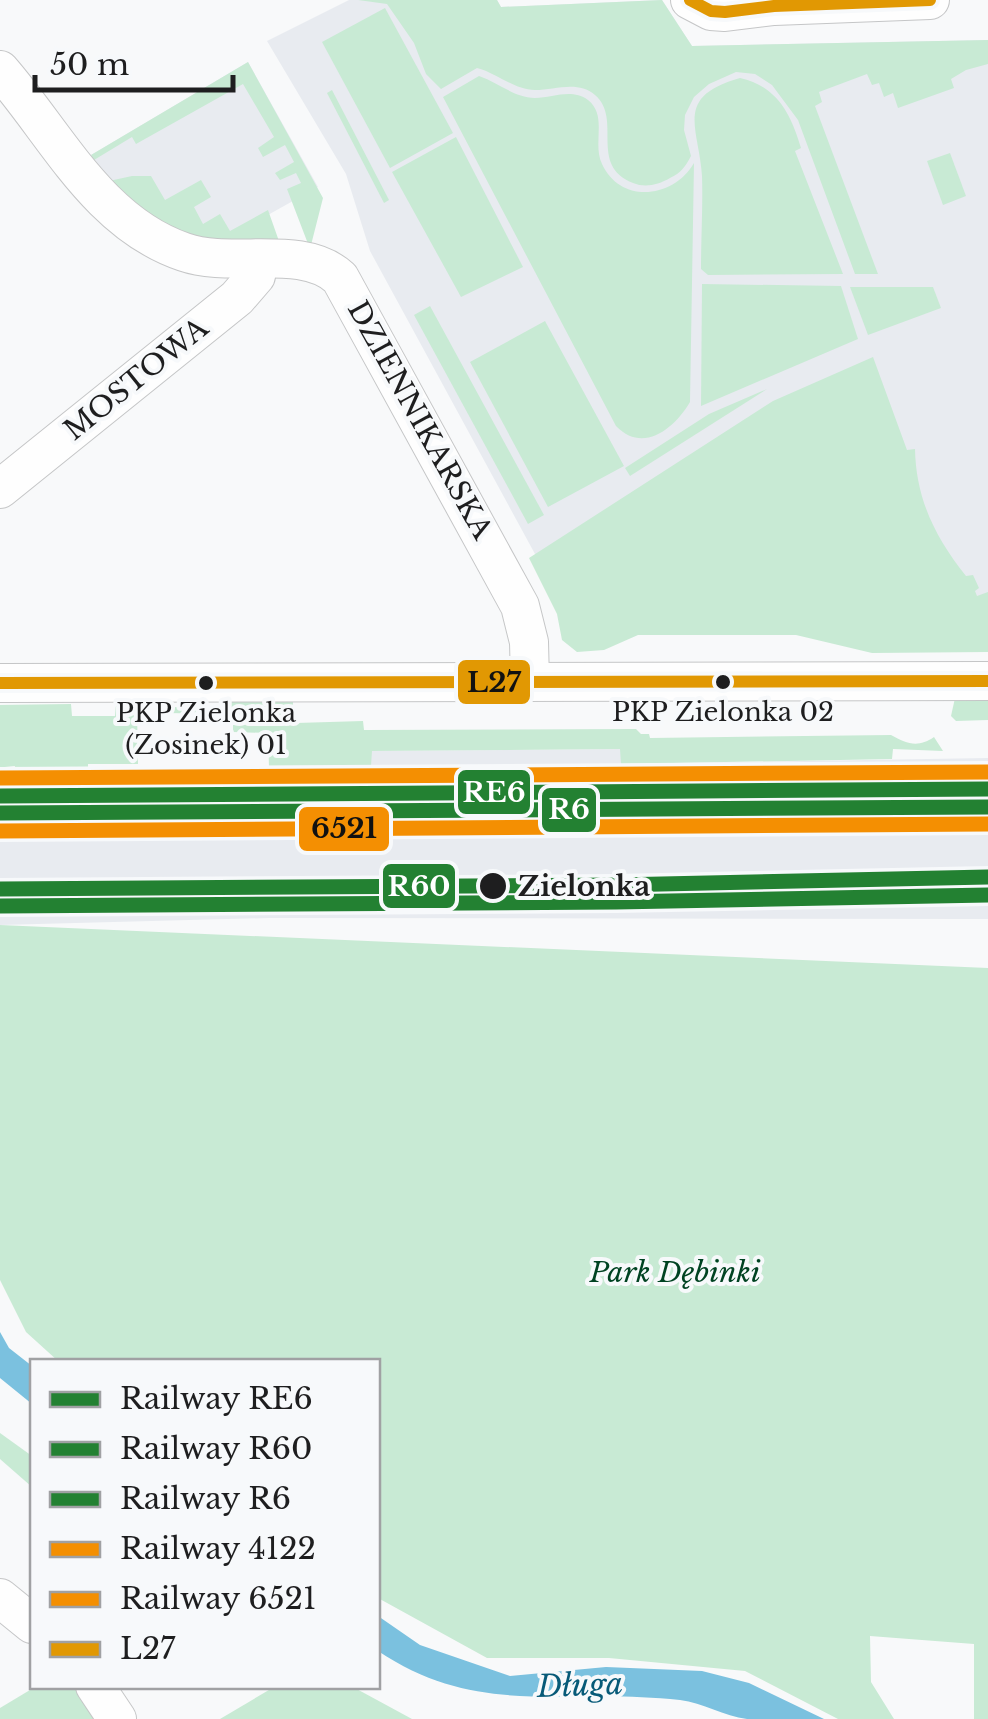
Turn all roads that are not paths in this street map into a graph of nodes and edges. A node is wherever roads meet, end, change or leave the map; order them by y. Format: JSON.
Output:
{"nodes":[{"id":1,"x":690,"y":0,"type":"edge"},
{"id":2,"x":930,"y":0,"type":"edge"},
{"id":3,"x":0,"y":70,"type":"edge"},
{"id":4,"x":258,"y":260,"type":"junction"},
{"id":5,"x":0,"y":489,"type":"edge"},
{"id":6,"x":988,"y":681,"type":"edge"},
{"id":7,"x":530,"y":682,"type":"junction"},
{"id":8,"x":0,"y":683,"type":"edge"},
{"id":9,"x":0,"y":1598,"type":"edge"},
{"id":10,"x":30,"y":1622,"type":"edge"},
{"id":11,"x":97,"y":1689,"type":"edge"},
{"id":12,"x":117,"y":1719,"type":"edge"}],
"edges":[{"from":1,"to":2,"type":"street"},
{"from":3,"to":4,"type":"street","name":"DZIENNIKARSKA"},
{"from":4,"to":5,"type":"street","name":"MOSTOWA"},
{"from":4,"to":7,"type":"street","name":"DZIENNIKARSKA"},
{"from":6,"to":7,"type":"street"},
{"from":7,"to":8,"type":"street"},
{"from":9,"to":10,"type":"street"},
{"from":11,"to":12,"type":"street"}]}
